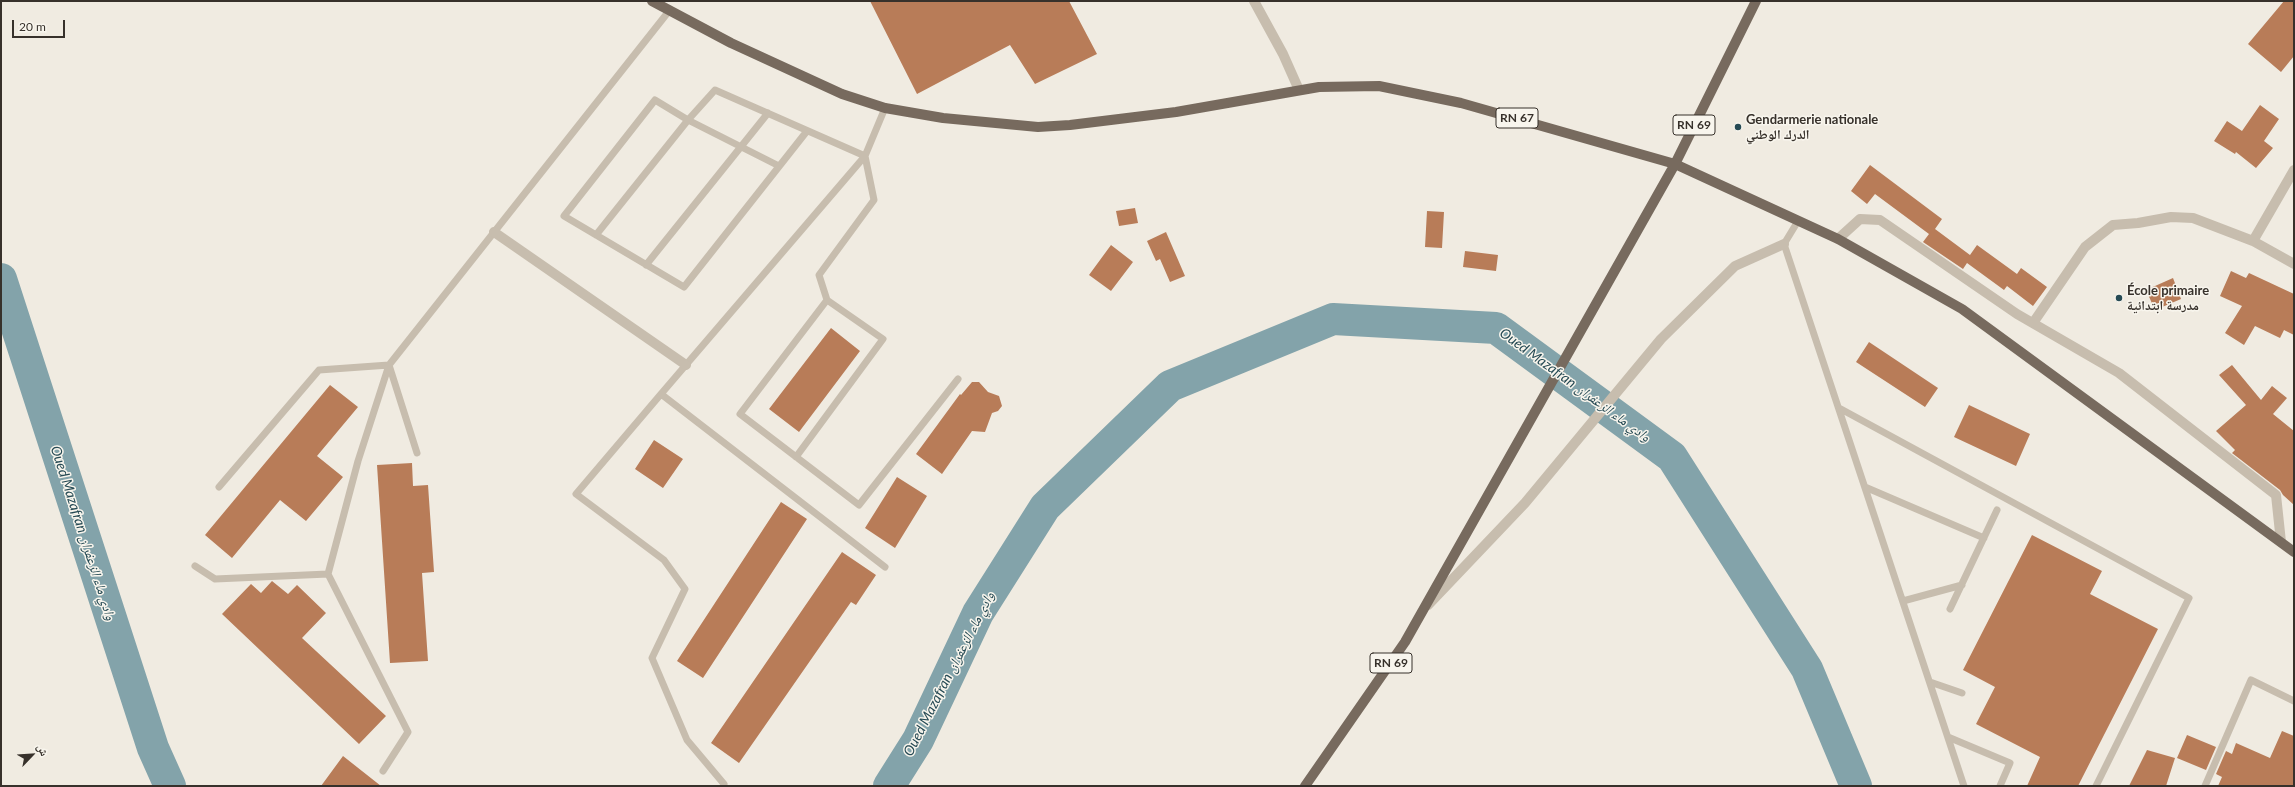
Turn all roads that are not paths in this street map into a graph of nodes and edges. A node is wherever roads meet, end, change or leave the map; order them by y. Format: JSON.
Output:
{"nodes":[{"id":1,"x":652,"y":1,"type":"edge"},
{"id":2,"x":1254,"y":1,"type":"edge"},
{"id":3,"x":1756,"y":1,"type":"edge"},
{"id":4,"x":670,"y":11,"type":"junction"},
{"id":5,"x":1299,"y":90,"type":"junction"},
{"id":6,"x":885,"y":108,"type":"junction"},
{"id":7,"x":768,"y":114,"type":"junction"},
{"id":8,"x":688,"y":120,"type":"junction"},
{"id":9,"x":807,"y":131,"type":"junction"},
{"id":10,"x":741,"y":147,"type":"junction"},
{"id":11,"x":865,"y":156,"type":"junction"},
{"id":12,"x":1674,"y":164,"type":"junction"},
{"id":13,"x":779,"y":166,"type":"junction"},
{"id":14,"x":2294,"y":170,"type":"edge"},
{"id":15,"x":1798,"y":221,"type":"junction"},
{"id":16,"x":494,"y":232,"type":"junction"},
{"id":17,"x":596,"y":234,"type":"junction"},
{"id":18,"x":1838,"y":239,"type":"junction"},
{"id":19,"x":2253,"y":241,"type":"junction"},
{"id":20,"x":1784,"y":244,"type":"junction"},
{"id":21,"x":2294,"y":264,"type":"edge"},
{"id":22,"x":646,"y":265,"type":"junction"},
{"id":23,"x":827,"y":300,"type":"junction"},
{"id":24,"x":2033,"y":323,"type":"junction"},
{"id":25,"x":389,"y":365,"type":"junction"},
{"id":26,"x":686,"y":365,"type":"junction"},
{"id":27,"x":958,"y":379,"type":"dead end"},
{"id":28,"x":661,"y":394,"type":"junction"},
{"id":29,"x":1839,"y":408,"type":"junction"},
{"id":30,"x":417,"y":453,"type":"dead end"},
{"id":31,"x":796,"y":457,"type":"junction"},
{"id":32,"x":219,"y":487,"type":"dead end"},
{"id":33,"x":1865,"y":487,"type":"junction"},
{"id":34,"x":1997,"y":510,"type":"dead end"},
{"id":35,"x":1984,"y":538,"type":"junction"},
{"id":36,"x":2281,"y":542,"type":"junction"},
{"id":37,"x":2294,"y":552,"type":"edge"},
{"id":38,"x":195,"y":566,"type":"dead end"},
{"id":39,"x":885,"y":567,"type":"dead end"},
{"id":40,"x":328,"y":574,"type":"junction"},
{"id":41,"x":1962,"y":585,"type":"junction"},
{"id":42,"x":1903,"y":601,"type":"junction"},
{"id":43,"x":1424,"y":609,"type":"junction"},
{"id":44,"x":1950,"y":609,"type":"dead end"},
{"id":45,"x":1930,"y":682,"type":"junction"},
{"id":46,"x":1962,"y":693,"type":"dead end"},
{"id":47,"x":2294,"y":701,"type":"edge"},
{"id":48,"x":1948,"y":737,"type":"junction"},
{"id":49,"x":383,"y":771,"type":"dead end"},
{"id":50,"x":724,"y":784,"type":"dead end"},
{"id":51,"x":1305,"y":786,"type":"edge"},
{"id":52,"x":1964,"y":786,"type":"edge"},
{"id":53,"x":2000,"y":786,"type":"edge"},
{"id":54,"x":2096,"y":786,"type":"edge"},
{"id":55,"x":2205,"y":786,"type":"edge"}],
"edges":[{"from":1,"to":4,"type":"main road","number":"RN 67"},
{"from":2,"to":5,"type":"street"},
{"from":3,"to":12,"type":"main road","number":"RN 69"},
{"from":4,"to":6,"type":"main road","number":"RN 67"},
{"from":4,"to":16,"type":"lane"},
{"from":5,"to":6,"type":"main road","number":"RN 67"},
{"from":5,"to":12,"type":"main road","number":"RN 67"},
{"from":6,"to":11,"type":"lane"},
{"from":7,"to":8,"type":"lane"},
{"from":7,"to":9,"type":"lane"},
{"from":7,"to":10,"type":"lane"},
{"from":8,"to":10,"type":"lane"},
{"from":8,"to":17,"type":"lane"},
{"from":8,"to":17,"type":"lane"},
{"from":9,"to":11,"type":"lane"},
{"from":9,"to":13,"type":"lane"},
{"from":10,"to":13,"type":"lane"},
{"from":10,"to":22,"type":"lane"},
{"from":11,"to":23,"type":"lane"},
{"from":11,"to":26,"type":"lane"},
{"from":12,"to":15,"type":"main road","number":"RN 67"},
{"from":12,"to":43,"type":"main road","number":"RN 69"},
{"from":13,"to":22,"type":"lane"},
{"from":14,"to":19,"type":"street"},
{"from":15,"to":18,"type":"main road","number":"RN 67"},
{"from":15,"to":20,"type":"lane"},
{"from":16,"to":25,"type":"lane"},
{"from":16,"to":26,"type":"street"},
{"from":17,"to":22,"type":"lane"},
{"from":18,"to":24,"type":"street"},
{"from":18,"to":36,"type":"main road","number":"RN 67"},
{"from":19,"to":21,"type":"street"},
{"from":19,"to":24,"type":"street"},
{"from":20,"to":29,"type":"lane"},
{"from":20,"to":43,"type":"street"},
{"from":23,"to":31,"type":"lane"},
{"from":23,"to":31,"type":"lane"},
{"from":24,"to":36,"type":"street"},
{"from":25,"to":30,"type":"lane"},
{"from":25,"to":32,"type":"lane"},
{"from":25,"to":40,"type":"lane"},
{"from":26,"to":28,"type":"lane"},
{"from":27,"to":31,"type":"lane"},
{"from":28,"to":39,"type":"lane"},
{"from":28,"to":50,"type":"lane"},
{"from":29,"to":33,"type":"lane"},
{"from":29,"to":54,"type":"lane"},
{"from":33,"to":35,"type":"lane"},
{"from":33,"to":42,"type":"lane"},
{"from":34,"to":35,"type":"lane"},
{"from":35,"to":41,"type":"lane"},
{"from":36,"to":37,"type":"main road","number":"RN 67"},
{"from":38,"to":40,"type":"lane"},
{"from":40,"to":49,"type":"lane"},
{"from":41,"to":42,"type":"lane"},
{"from":41,"to":44,"type":"lane"},
{"from":42,"to":45,"type":"lane"},
{"from":43,"to":51,"type":"main road","number":"RN 69"},
{"from":45,"to":46,"type":"lane"},
{"from":45,"to":48,"type":"lane"},
{"from":47,"to":55,"type":"lane"},
{"from":48,"to":52,"type":"lane"},
{"from":48,"to":53,"type":"lane"}]}
